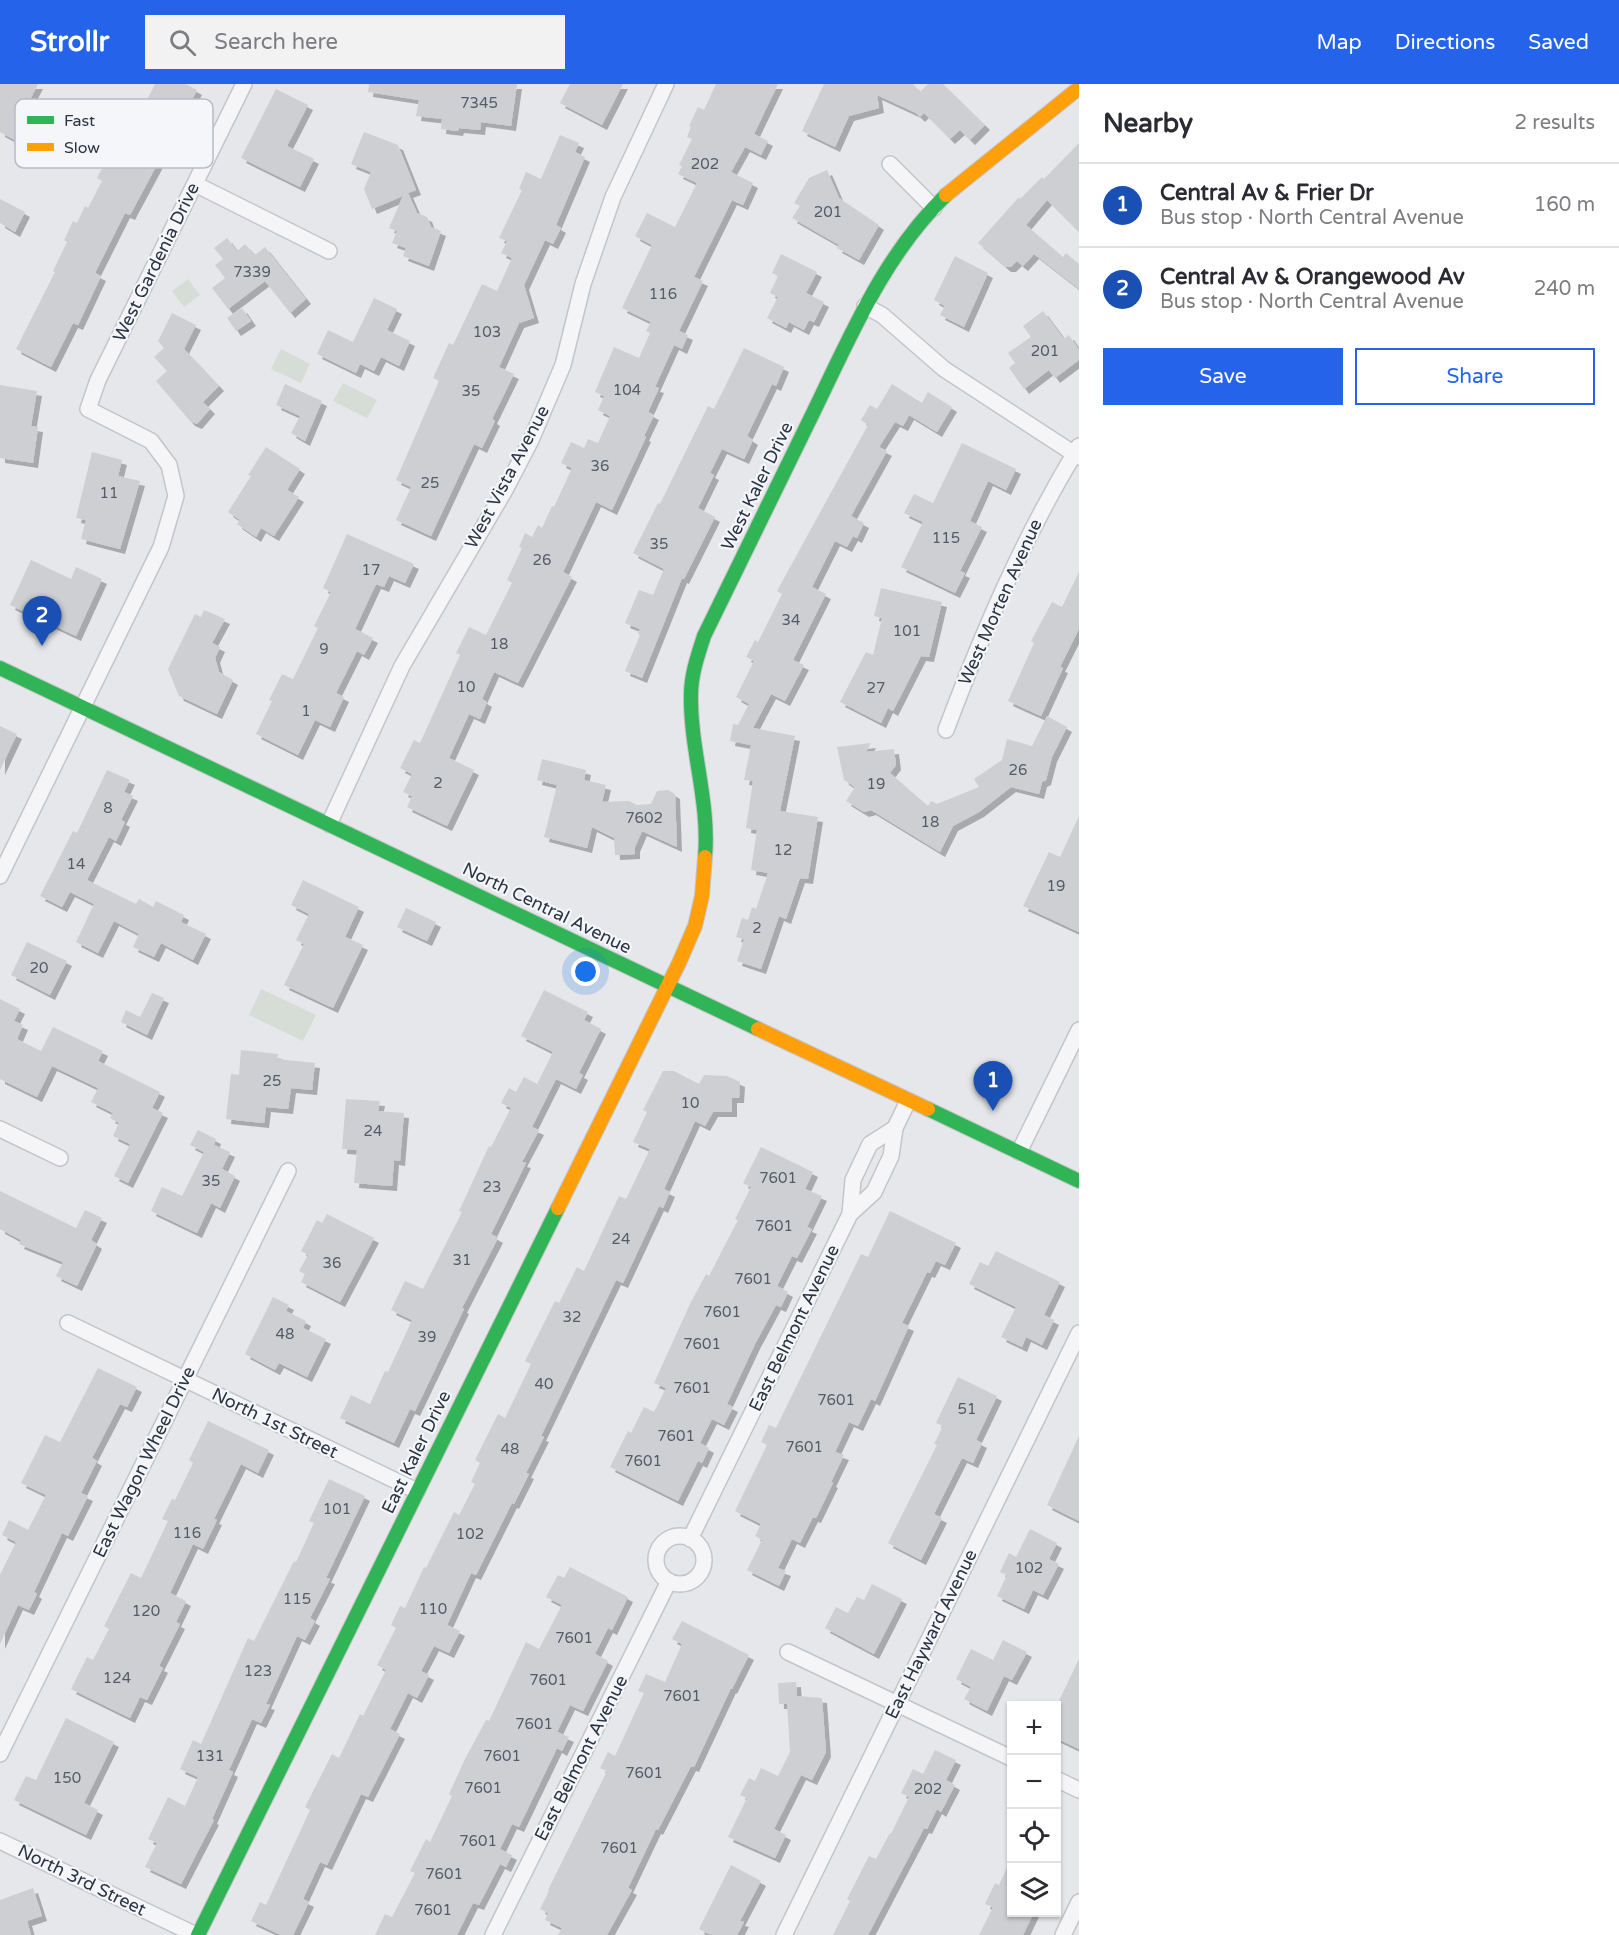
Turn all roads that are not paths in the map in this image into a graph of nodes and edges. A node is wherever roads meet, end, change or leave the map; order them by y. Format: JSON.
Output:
{"nodes":[{"id":1,"x":244,"y":84,"type":"edge"},
{"id":2,"x":666,"y":84,"type":"edge"},
{"id":3,"x":1079,"y":88,"type":"edge"},
{"id":4,"x":213,"y":147,"type":"edge"},
{"id":5,"x":890,"y":164,"type":"dead end"},
{"id":6,"x":203,"y":168,"type":"edge"},
{"id":7,"x":195,"y":184,"type":"junction"},
{"id":8,"x":934,"y":208,"type":"junction"},
{"id":9,"x":329,"y":250,"type":"dead end"},
{"id":10,"x":865,"y":306,"type":"junction"},
{"id":11,"x":1077,"y":452,"type":"edge"},
{"id":12,"x":0,"y":668,"type":"edge"},
{"id":13,"x":83,"y":708,"type":"junction"},
{"id":14,"x":946,"y":730,"type":"dead end"},
{"id":15,"x":329,"y":824,"type":"junction"},
{"id":16,"x":0,"y":876,"type":"edge"},
{"id":17,"x":667,"y":986,"type":"junction"},
{"id":18,"x":1079,"y":1030,"type":"edge"},
{"id":19,"x":908,"y":1101,"type":"junction"},
{"id":20,"x":895,"y":1128,"type":"junction"},
{"id":21,"x":0,"y":1129,"type":"edge"},
{"id":22,"x":1019,"y":1152,"type":"junction"},
{"id":23,"x":60,"y":1158,"type":"dead end"},
{"id":24,"x":288,"y":1171,"type":"dead end"},
{"id":25,"x":1079,"y":1181,"type":"edge"},
{"id":26,"x":850,"y":1214,"type":"junction"},
{"id":27,"x":68,"y":1323,"type":"dead end"},
{"id":28,"x":1079,"y":1333,"type":"edge"},
{"id":29,"x":185,"y":1379,"type":"junction"},
{"id":30,"x":417,"y":1491,"type":"junction"},
{"id":31,"x":690,"y":1539,"type":"junction"},
{"id":32,"x":669,"y":1581,"type":"junction"},
{"id":33,"x":788,"y":1652,"type":"dead end"},
{"id":34,"x":897,"y":1703,"type":"junction"},
{"id":35,"x":0,"y":1754,"type":"edge"},
{"id":36,"x":1007,"y":1756,"type":"edge"},
{"id":37,"x":1061,"y":1781,"type":"edge"},
{"id":38,"x":1079,"y":1790,"type":"edge"},
{"id":39,"x":0,"y":1840,"type":"edge"},
{"id":40,"x":1079,"y":1902,"type":"edge"},
{"id":41,"x":197,"y":1935,"type":"edge"},
{"id":42,"x":493,"y":1935,"type":"edge"},
{"id":43,"x":784,"y":1935,"type":"edge"},
{"id":44,"x":1063,"y":1935,"type":"edge"}],
"edges":[{"from":1,"to":4,"type":"street","name":"West Gardenia Drive"},
{"from":2,"to":15,"type":"street","name":"West Vista Avenue"},
{"from":3,"to":8,"type":"street","name":"West Kaler Drive"},
{"from":5,"to":8,"type":"street"},
{"from":6,"to":7,"type":"street","name":"West Gardenia Drive"},
{"from":7,"to":9,"type":"street"},
{"from":7,"to":13,"type":"street","name":"West Gardenia Drive"},
{"from":8,"to":10,"type":"street","name":"West Kaler Drive"},
{"from":10,"to":11,"type":"street"},
{"from":10,"to":17,"type":"street","name":"West Kaler Drive"},
{"from":11,"to":14,"type":"street","name":"West Morten Avenue"},
{"from":12,"to":13,"type":"street","name":"North Central Avenue"},
{"from":13,"to":15,"type":"street","name":"North Central Avenue"},
{"from":13,"to":16,"type":"street"},
{"from":15,"to":17,"type":"street","name":"North Central Avenue"},
{"from":17,"to":19,"type":"street","name":"North Central Avenue"},
{"from":17,"to":30,"type":"street","name":"East Kaler Drive"},
{"from":18,"to":22,"type":"street"},
{"from":19,"to":20,"type":"street","name":"East Belmont Avenue"},
{"from":19,"to":22,"type":"street","name":"North Central Avenue"},
{"from":20,"to":26,"type":"street","name":"East Belmont Avenue"},
{"from":20,"to":26,"type":"street","name":"East Belmont Avenue"},
{"from":21,"to":23,"type":"street"},
{"from":22,"to":25,"type":"street","name":"North Central Avenue"},
{"from":24,"to":29,"type":"street","name":"East Wagon Wheel Drive"},
{"from":26,"to":31,"type":"street","name":"East Belmont Avenue"},
{"from":27,"to":29,"type":"street","name":"North 1st Street"},
{"from":28,"to":34,"type":"street","name":"East Hayward Avenue"},
{"from":29,"to":30,"type":"street","name":"North 1st Street"},
{"from":29,"to":35,"type":"street","name":"East Wagon Wheel Drive"},
{"from":30,"to":41,"type":"street","name":"East Kaler Drive"},
{"from":31,"to":32,"type":"street"},
{"from":31,"to":32,"type":"street"},
{"from":32,"to":42,"type":"street","name":"East Belmont Avenue"},
{"from":33,"to":34,"type":"street"},
{"from":34,"to":36,"type":"street"},
{"from":34,"to":43,"type":"street","name":"East Hayward Avenue"},
{"from":37,"to":38,"type":"street"},
{"from":39,"to":41,"type":"street","name":"North 3rd Street"},
{"from":40,"to":44,"type":"street"}]}
